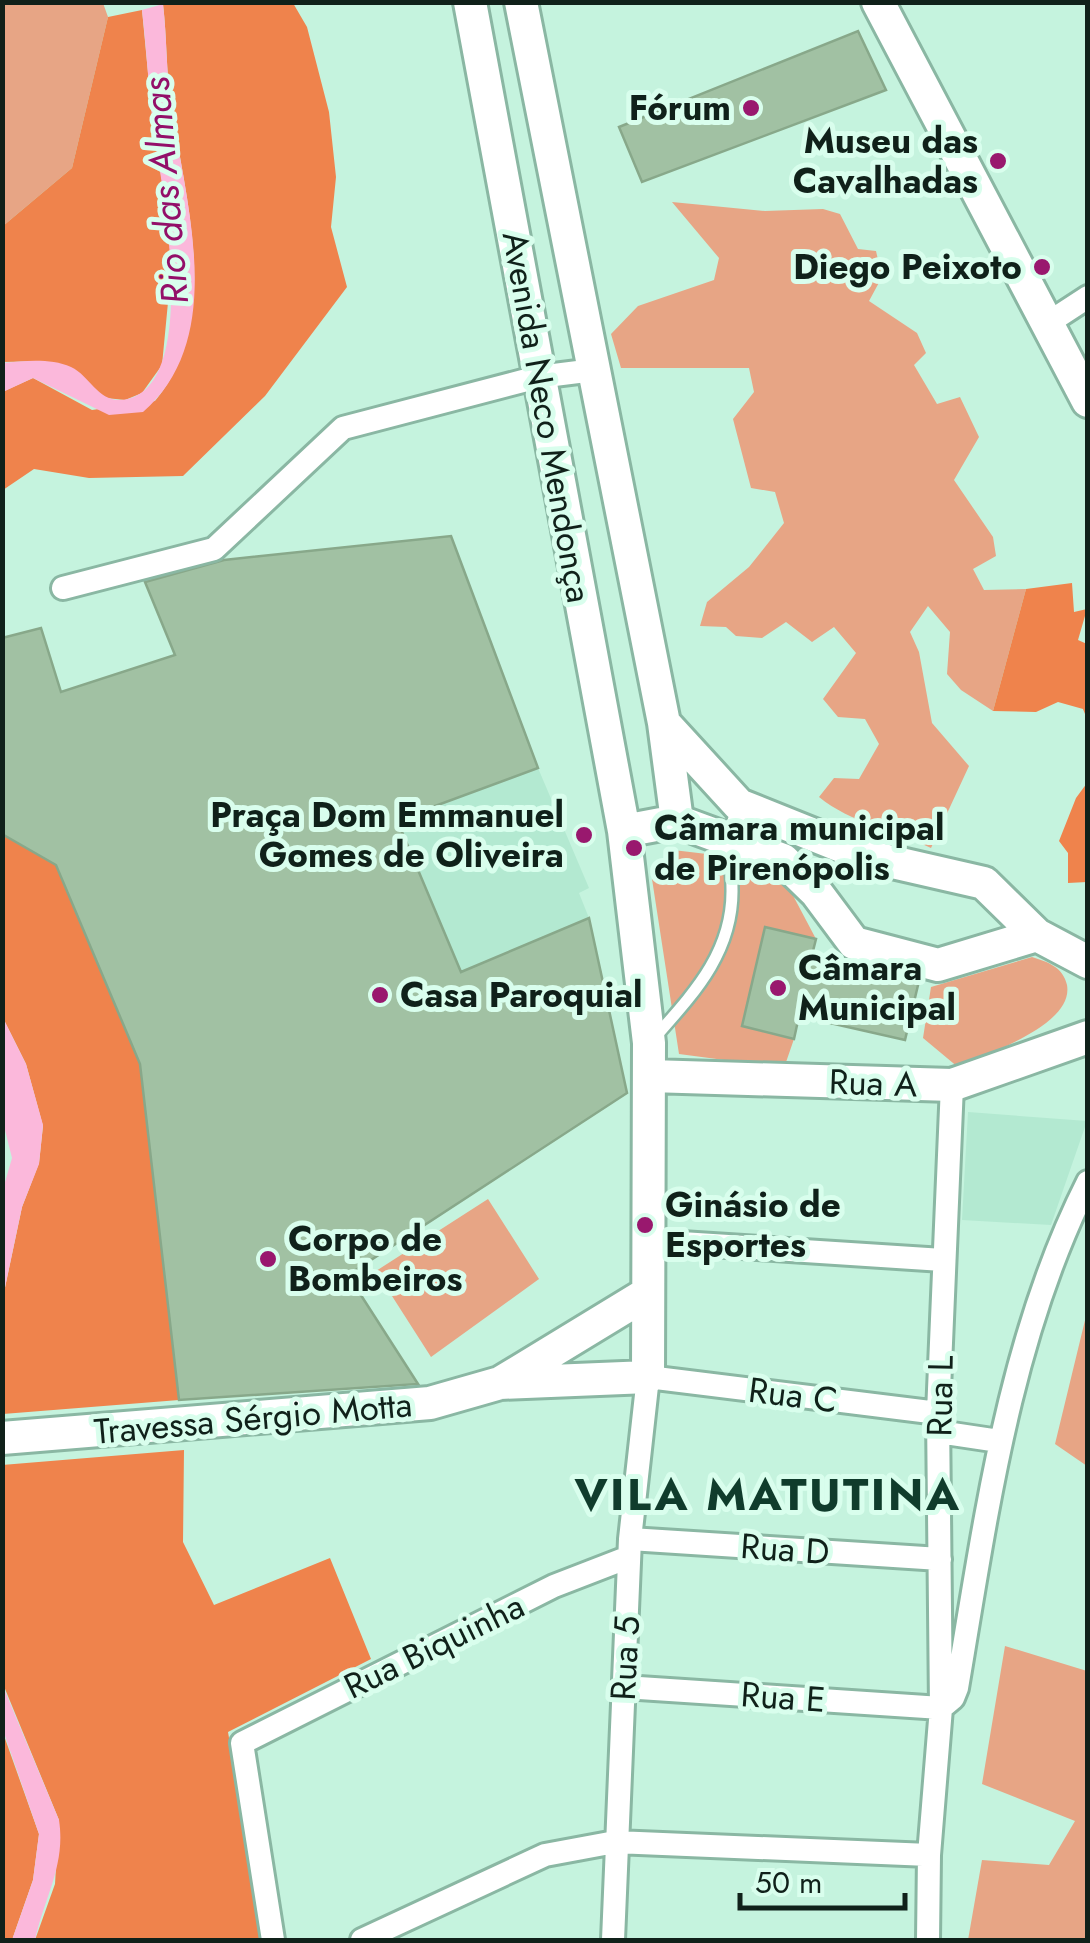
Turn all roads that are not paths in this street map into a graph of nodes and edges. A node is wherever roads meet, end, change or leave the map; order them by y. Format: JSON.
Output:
{"nodes":[{"id":1,"x":470,"y":2,"type":"edge"},
{"id":2,"x":521,"y":2,"type":"edge"},
{"id":3,"x":878,"y":2,"type":"edge"},
{"id":4,"x":1088,"y":297,"type":"edge"},
{"id":5,"x":1045,"y":325,"type":"junction"},
{"id":6,"x":594,"y":370,"type":"junction"},
{"id":7,"x":538,"y":377,"type":"junction"},
{"id":8,"x":1088,"y":401,"type":"edge"},
{"id":9,"x":63,"y":588,"type":"dead end"},
{"id":10,"x":664,"y":723,"type":"junction"},
{"id":11,"x":738,"y":805,"type":"junction"},
{"id":12,"x":677,"y":820,"type":"junction"},
{"id":13,"x":624,"y":831,"type":"junction"},
{"id":14,"x":726,"y":836,"type":"junction"},
{"id":15,"x":1037,"y":935,"type":"junction"},
{"id":16,"x":1088,"y":962,"type":"edge"},
{"id":17,"x":1088,"y":1036,"type":"edge"},
{"id":18,"x":650,"y":1060,"type":"junction"},
{"id":19,"x":952,"y":1085,"type":"junction"},
{"id":20,"x":1088,"y":1182,"type":"edge"},
{"id":21,"x":650,"y":1241,"type":"junction"},
{"id":22,"x":943,"y":1260,"type":"junction"},
{"id":23,"x":648,"y":1293,"type":"junction"},
{"id":24,"x":648,"y":1377,"type":"junction"},
{"id":25,"x":500,"y":1383,"type":"junction"},
{"id":26,"x":938,"y":1422,"type":"junction"},
{"id":27,"x":2,"y":1438,"type":"edge"},
{"id":28,"x":1000,"y":1441,"type":"junction"},
{"id":29,"x":629,"y":1548,"type":"junction"},
{"id":30,"x":940,"y":1559,"type":"junction"},
{"id":31,"x":624,"y":1687,"type":"junction"},
{"id":32,"x":941,"y":1708,"type":"junction"},
{"id":33,"x":615,"y":1842,"type":"junction"},
{"id":34,"x":929,"y":1855,"type":"junction"},
{"id":35,"x":273,"y":1940,"type":"edge"},
{"id":36,"x":362,"y":1940,"type":"edge"},
{"id":37,"x":613,"y":1940,"type":"edge"},
{"id":38,"x":928,"y":1940,"type":"edge"}],
"edges":[{"from":1,"to":7,"type":"street","name":"Avenida Neco Mendonça"},
{"from":2,"to":6,"type":"street","name":"Avenida Neco Mendonça"},
{"from":3,"to":5,"type":"street"},
{"from":4,"to":5,"type":"street"},
{"from":5,"to":8,"type":"street"},
{"from":6,"to":7,"type":"street"},
{"from":6,"to":10,"type":"street","name":"Avenida Neco Mendonça"},
{"from":7,"to":9,"type":"street"},
{"from":7,"to":13,"type":"street","name":"Avenida Neco Mendonça"},
{"from":10,"to":11,"type":"street"},
{"from":10,"to":12,"type":"street","name":"Avenida Neco Mendonça"},
{"from":11,"to":14,"type":"lane"},
{"from":11,"to":15,"type":"street"},
{"from":12,"to":13,"type":"street"},
{"from":12,"to":14,"type":"street"},
{"from":13,"to":18,"type":"street","name":"Avenida Neco Mendonça"},
{"from":14,"to":15,"type":"street"},
{"from":14,"to":18,"type":"lane"},
{"from":15,"to":16,"type":"street"},
{"from":17,"to":19,"type":"street","name":"Rua A"},
{"from":18,"to":19,"type":"street","name":"Rua A"},
{"from":18,"to":21,"type":"street","name":"Avenida Neco Mendonça"},
{"from":19,"to":22,"type":"street","name":"Rua L"},
{"from":20,"to":28,"type":"street","name":"Rua L"},
{"from":21,"to":22,"type":"street"},
{"from":21,"to":23,"type":"street","name":"Avenida Neco Mendonça"},
{"from":22,"to":26,"type":"street","name":"Rua L"},
{"from":23,"to":24,"type":"street","name":"Avenida Neco Mendonça"},
{"from":23,"to":25,"type":"street"},
{"from":24,"to":25,"type":"street"},
{"from":24,"to":26,"type":"street","name":"Rua C"},
{"from":24,"to":29,"type":"street","name":"Rua 5"},
{"from":25,"to":27,"type":"street","name":"Travessa Sérgio Motta"},
{"from":26,"to":28,"type":"street","name":"Rua C"},
{"from":26,"to":30,"type":"street","name":"Rua L"},
{"from":28,"to":32,"type":"street","name":"Rua L"},
{"from":29,"to":30,"type":"street","name":"Rua D"},
{"from":29,"to":31,"type":"street","name":"Rua 5"},
{"from":29,"to":35,"type":"street","name":"Rua Biquinha"},
{"from":30,"to":32,"type":"street","name":"Rua L"},
{"from":31,"to":32,"type":"street","name":"Rua E"},
{"from":31,"to":33,"type":"street","name":"Rua 5"},
{"from":32,"to":34,"type":"street","name":"Rua L"},
{"from":33,"to":34,"type":"street"},
{"from":33,"to":36,"type":"street"},
{"from":33,"to":37,"type":"street","name":"Rua 5"},
{"from":34,"to":38,"type":"street","name":"Rua L"}]}
